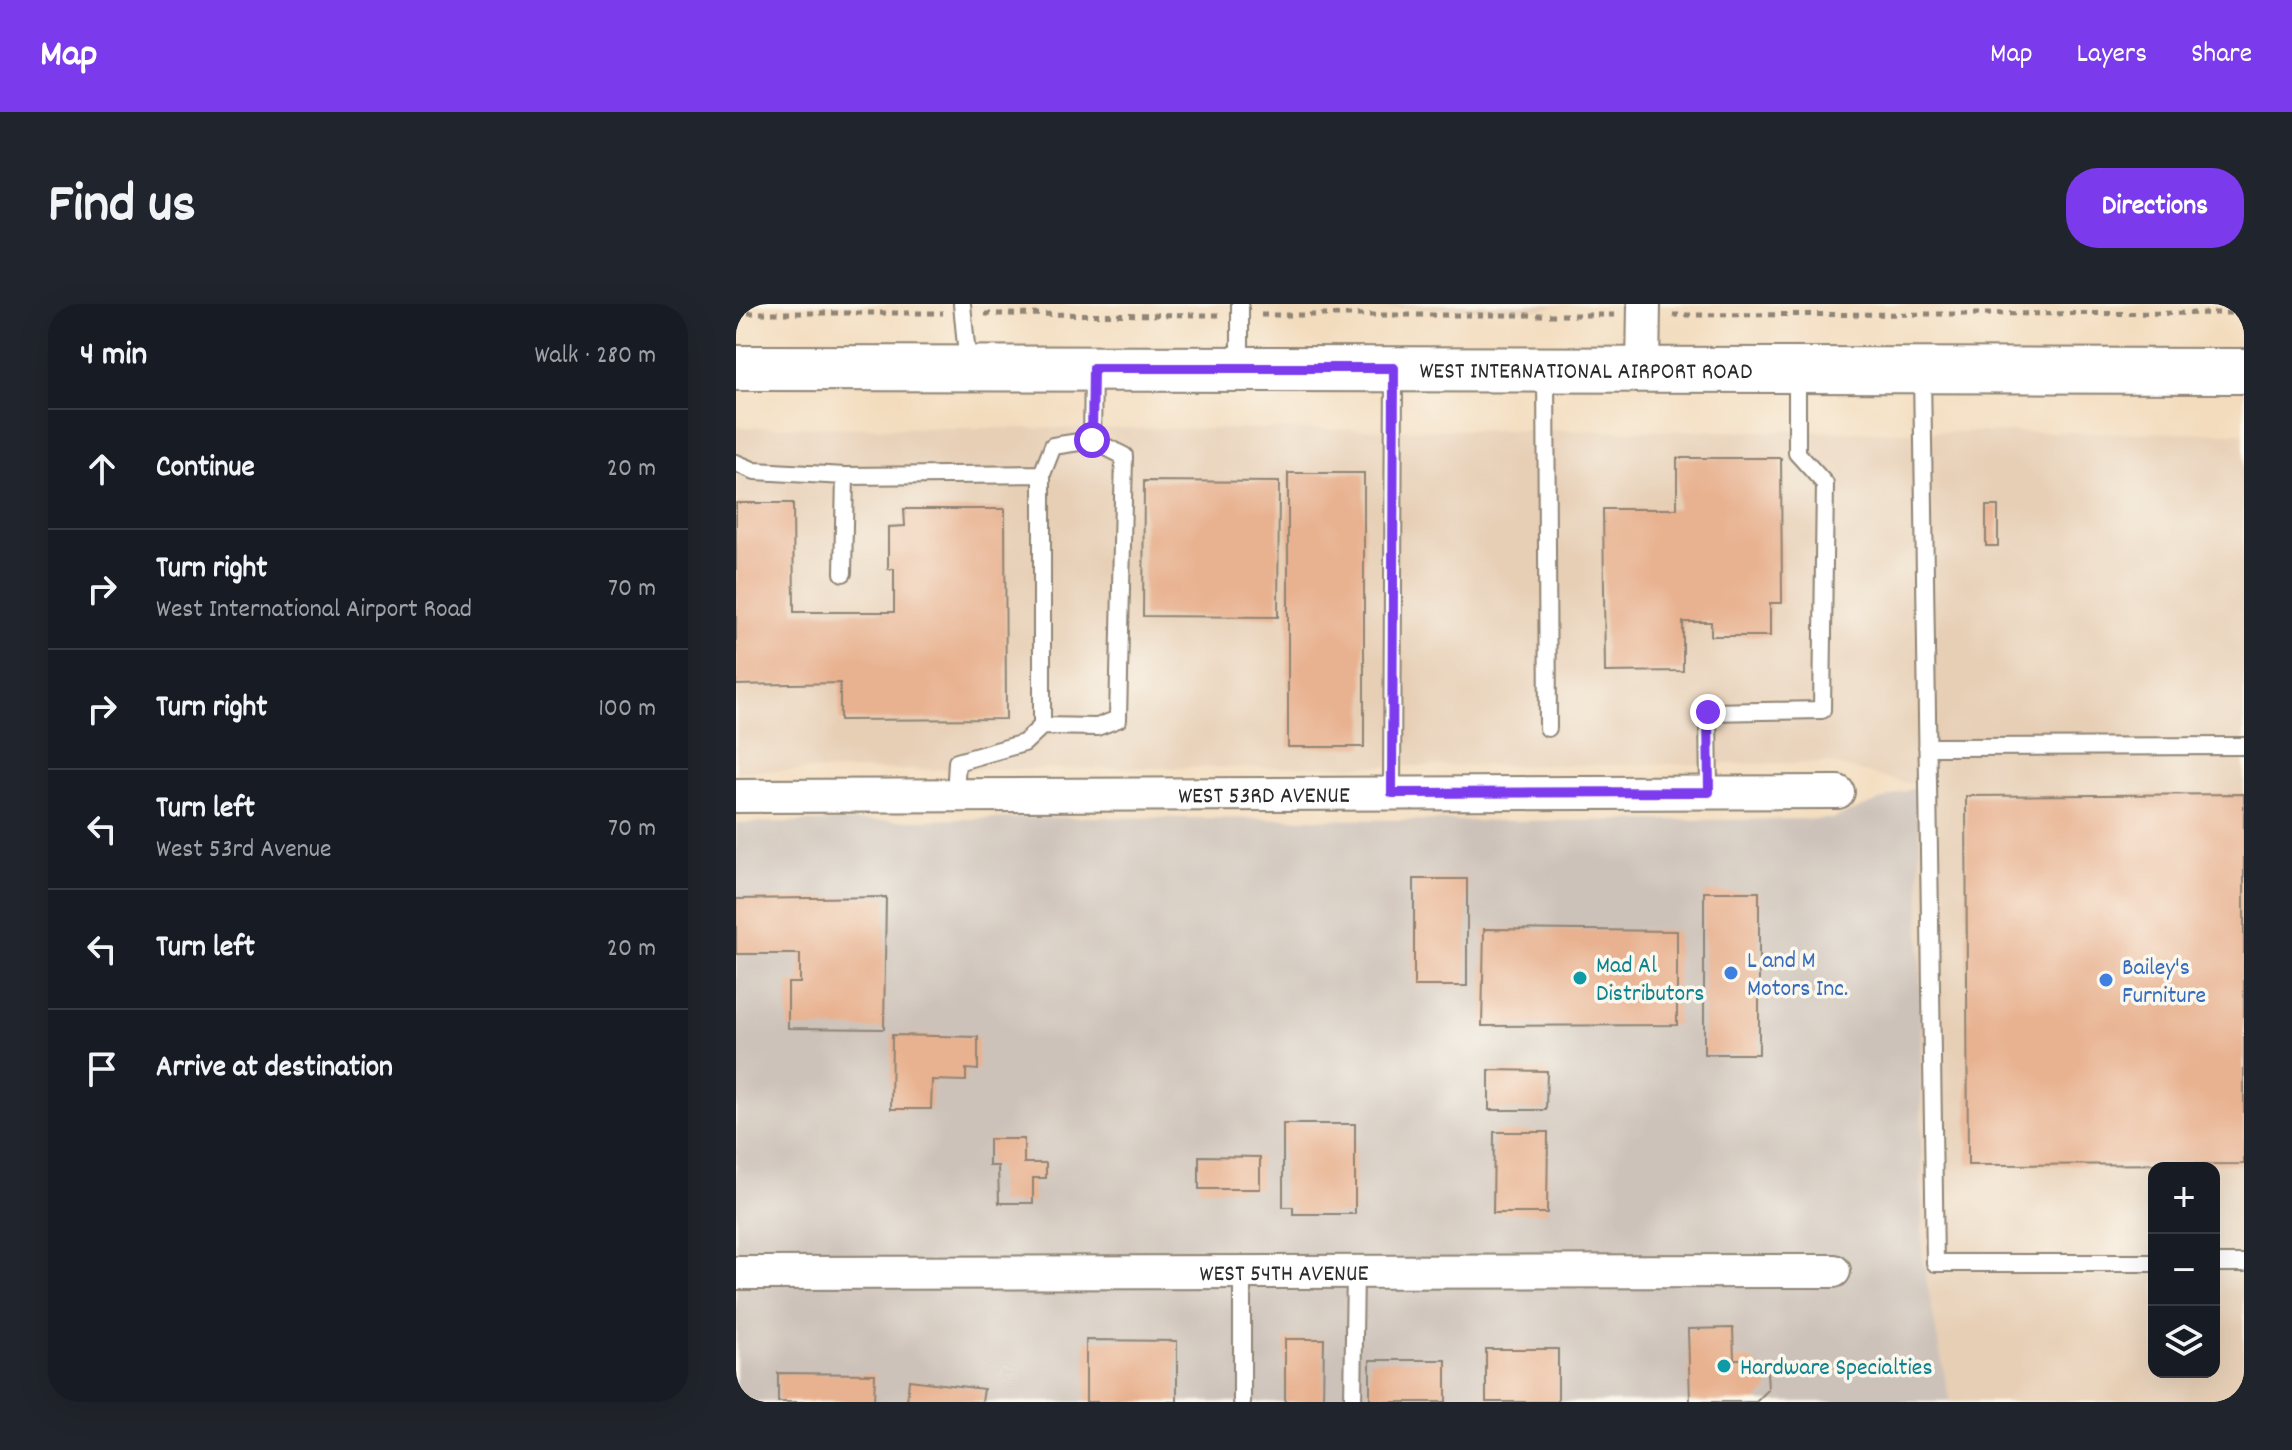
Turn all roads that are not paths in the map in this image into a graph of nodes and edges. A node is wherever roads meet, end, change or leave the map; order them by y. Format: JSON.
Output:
{"nodes":[{"id":1,"x":962,"y":309,"type":"edge"},
{"id":2,"x":1240,"y":310,"type":"edge"},
{"id":3,"x":1644,"y":310,"type":"edge"},
{"id":4,"x":736,"y":368,"type":"edge"},
{"id":5,"x":968,"y":368,"type":"junction"},
{"id":6,"x":1093,"y":368,"type":"junction"},
{"id":7,"x":1240,"y":368,"type":"junction"},
{"id":8,"x":1394,"y":368,"type":"junction"},
{"id":9,"x":1546,"y":368,"type":"junction"},
{"id":10,"x":1643,"y":369,"type":"junction"},
{"id":11,"x":1797,"y":369,"type":"junction"},
{"id":12,"x":1922,"y":370,"type":"junction"},
{"id":13,"x":2244,"y":371,"type":"edge"},
{"id":14,"x":1092,"y":440,"type":"junction"},
{"id":15,"x":736,"y":463,"type":"edge"},
{"id":16,"x":1042,"y":474,"type":"junction"},
{"id":17,"x":845,"y":476,"type":"junction"},
{"id":18,"x":843,"y":573,"type":"dead end"},
{"id":19,"x":1042,"y":726,"type":"junction"},
{"id":20,"x":1548,"y":728,"type":"dead end"},
{"id":21,"x":2244,"y":746,"type":"edge"},
{"id":22,"x":1927,"y":747,"type":"junction"},
{"id":23,"x":1709,"y":792,"type":"junction"},
{"id":24,"x":1838,"y":792,"type":"dead end"},
{"id":25,"x":1392,"y":793,"type":"junction"},
{"id":26,"x":955,"y":795,"type":"junction"},
{"id":27,"x":736,"y":796,"type":"edge"},
{"id":28,"x":2148,"y":1263,"type":"edge"},
{"id":29,"x":2220,"y":1263,"type":"edge"},
{"id":30,"x":2244,"y":1263,"type":"edge"},
{"id":31,"x":1834,"y":1271,"type":"dead end"},
{"id":32,"x":1242,"y":1272,"type":"junction"},
{"id":33,"x":1355,"y":1272,"type":"junction"},
{"id":34,"x":736,"y":1273,"type":"edge"},
{"id":35,"x":1242,"y":1402,"type":"edge"},
{"id":36,"x":1353,"y":1402,"type":"edge"}],
"edges":[{"from":1,"to":5,"type":"lane"},
{"from":2,"to":7,"type":"lane"},
{"from":3,"to":10,"type":"street"},
{"from":4,"to":5,"type":"main road","name":"WEST INTERNATIONAL AIRPORT ROAD"},
{"from":5,"to":6,"type":"main road","name":"WEST INTERNATIONAL AIRPORT ROAD"},
{"from":6,"to":7,"type":"main road","name":"WEST INTERNATIONAL AIRPORT ROAD"},
{"from":6,"to":14,"type":"lane"},
{"from":7,"to":8,"type":"main road","name":"WEST INTERNATIONAL AIRPORT ROAD"},
{"from":8,"to":9,"type":"main road","name":"WEST INTERNATIONAL AIRPORT ROAD"},
{"from":8,"to":25,"type":"lane"},
{"from":9,"to":10,"type":"main road","name":"WEST INTERNATIONAL AIRPORT ROAD"},
{"from":9,"to":20,"type":"lane"},
{"from":10,"to":11,"type":"main road","name":"WEST INTERNATIONAL AIRPORT ROAD"},
{"from":11,"to":12,"type":"main road","name":"WEST INTERNATIONAL AIRPORT ROAD"},
{"from":11,"to":23,"type":"lane"},
{"from":12,"to":13,"type":"main road","name":"WEST INTERNATIONAL AIRPORT ROAD"},
{"from":12,"to":22,"type":"lane"},
{"from":14,"to":16,"type":"lane"},
{"from":14,"to":19,"type":"lane"},
{"from":15,"to":17,"type":"lane"},
{"from":16,"to":17,"type":"lane"},
{"from":16,"to":19,"type":"lane"},
{"from":17,"to":18,"type":"lane"},
{"from":19,"to":26,"type":"lane"},
{"from":21,"to":22,"type":"lane"},
{"from":22,"to":28,"type":"lane"},
{"from":23,"to":24,"type":"street","name":"WEST 53RD AVENUE"},
{"from":23,"to":25,"type":"street","name":"WEST 53RD AVENUE"},
{"from":25,"to":26,"type":"street","name":"WEST 53RD AVENUE"},
{"from":26,"to":27,"type":"street","name":"WEST 53RD AVENUE"},
{"from":29,"to":30,"type":"lane"},
{"from":31,"to":33,"type":"street","name":"WEST 54TH AVENUE"},
{"from":32,"to":33,"type":"street","name":"WEST 54TH AVENUE"},
{"from":32,"to":34,"type":"street","name":"WEST 54TH AVENUE"},
{"from":32,"to":35,"type":"lane"},
{"from":33,"to":36,"type":"lane"}]}
